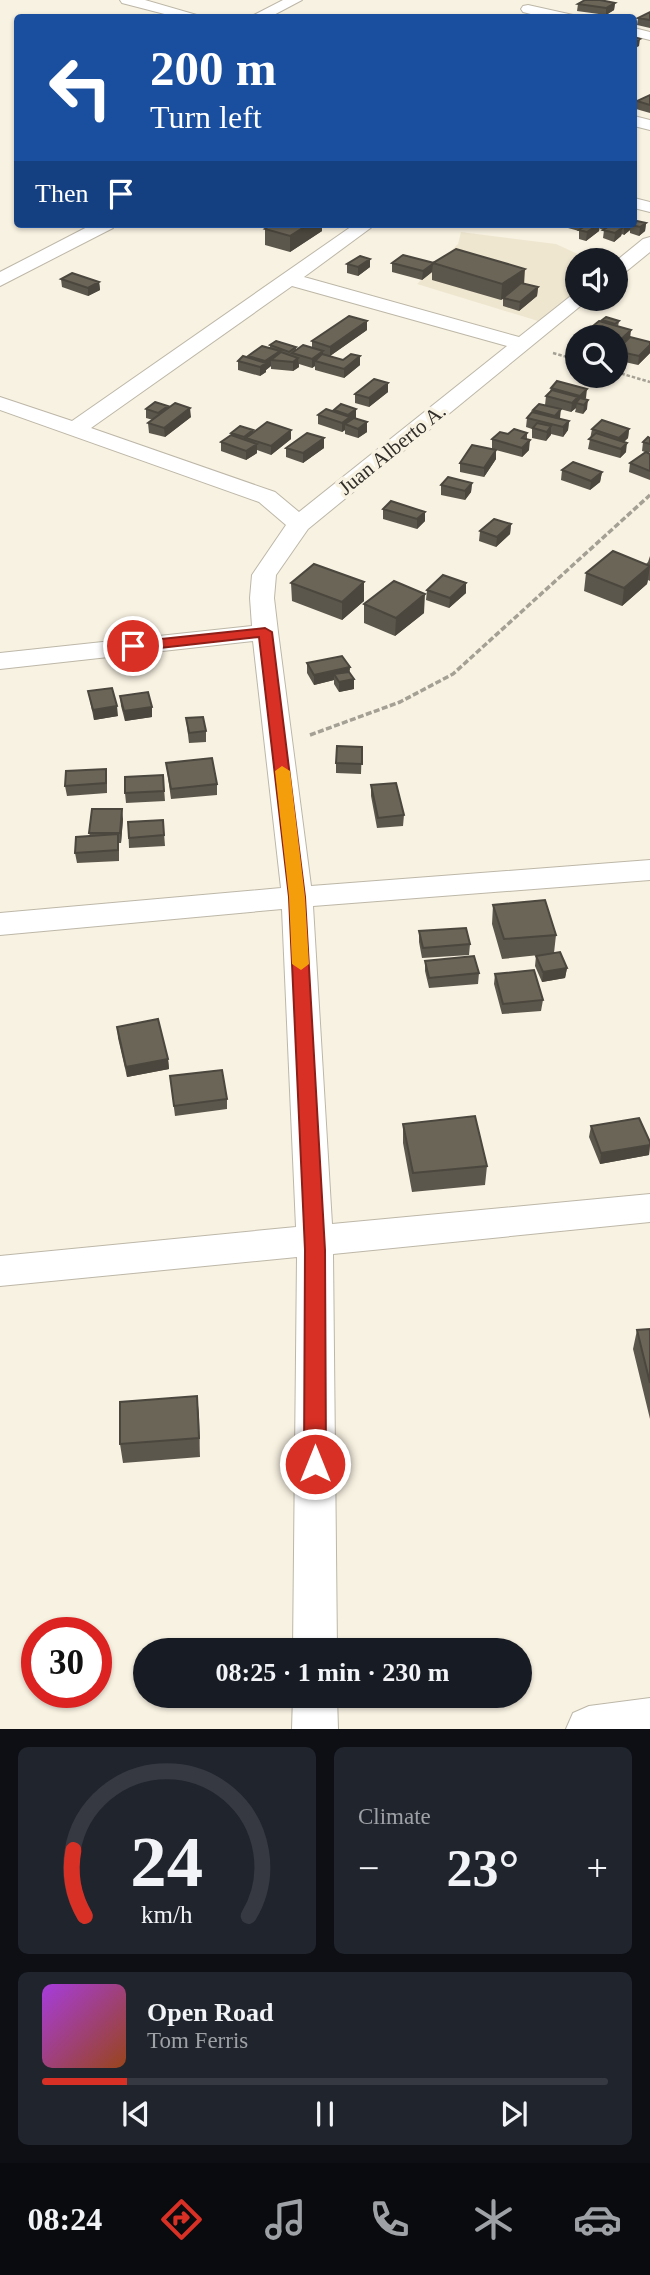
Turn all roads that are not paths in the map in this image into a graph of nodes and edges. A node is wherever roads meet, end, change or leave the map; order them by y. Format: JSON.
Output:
{"nodes":[{"id":1,"x":127,"y":0,"type":"edge"},
{"id":2,"x":295,"y":0,"type":"edge"},
{"id":3,"x":545,"y":0,"type":"edge"},
{"id":4,"x":528,"y":9,"type":"junction"},
{"id":5,"x":184,"y":14,"type":"edge"},
{"id":6,"x":263,"y":14,"type":"edge"},
{"id":7,"x":518,"y":14,"type":"edge"},
{"id":8,"x":550,"y":14,"type":"edge"},
{"id":9,"x":99,"y":228,"type":"edge"},
{"id":10,"x":361,"y":228,"type":"edge"},
{"id":11,"x":650,"y":243,"type":"edge"},
{"id":12,"x":628,"y":260,"type":"edge"},
{"id":13,"x":289,"y":279,"type":"junction"},
{"id":14,"x":0,"y":280,"type":"edge"},
{"id":15,"x":565,"y":310,"type":"edge"},
{"id":16,"x":522,"y":344,"type":"junction"},
{"id":17,"x":0,"y":403,"type":"edge"},
{"id":18,"x":73,"y":430,"type":"junction"},
{"id":19,"x":299,"y":524,"type":"junction"},
{"id":20,"x":265,"y":632,"type":"junction"},
{"id":21,"x":0,"y":661,"type":"edge"},
{"id":22,"x":650,"y":870,"type":"edge"},
{"id":23,"x":297,"y":897,"type":"junction"},
{"id":24,"x":0,"y":924,"type":"edge"},
{"id":25,"x":650,"y":1208,"type":"edge"},
{"id":26,"x":314,"y":1238,"type":"junction"},
{"id":27,"x":0,"y":1271,"type":"edge"},
{"id":28,"x":315,"y":1638,"type":"edge"},
{"id":29,"x":315,"y":1708,"type":"edge"},
{"id":30,"x":650,"y":1721,"type":"edge"},
{"id":31,"x":315,"y":1729,"type":"edge"},
{"id":32,"x":589,"y":1729,"type":"edge"}],
"edges":[{"from":1,"to":5,"type":"street"},
{"from":2,"to":6,"type":"street"},
{"from":3,"to":4,"type":"street"},
{"from":4,"to":7,"type":"street"},
{"from":4,"to":8,"type":"street"},
{"from":9,"to":14,"type":"street"},
{"from":10,"to":13,"type":"street"},
{"from":11,"to":12,"type":"street"},
{"from":13,"to":16,"type":"street"},
{"from":13,"to":18,"type":"street"},
{"from":15,"to":16,"type":"street","name":"Juan Alberto A."},
{"from":16,"to":19,"type":"street","name":"Juan Alberto A."},
{"from":17,"to":18,"type":"street"},
{"from":18,"to":19,"type":"street"},
{"from":19,"to":20,"type":"street","name":"Juan Alberto A."},
{"from":20,"to":21,"type":"street"},
{"from":20,"to":23,"type":"street","name":"Juan Alberto A."},
{"from":22,"to":23,"type":"street"},
{"from":23,"to":24,"type":"street"},
{"from":23,"to":26,"type":"street","name":"Juan Alberto A."},
{"from":25,"to":26,"type":"street"},
{"from":26,"to":27,"type":"street"},
{"from":26,"to":28,"type":"street","name":"Juan Alberto A."},
{"from":29,"to":31,"type":"street"},
{"from":30,"to":32,"type":"street"}]}
